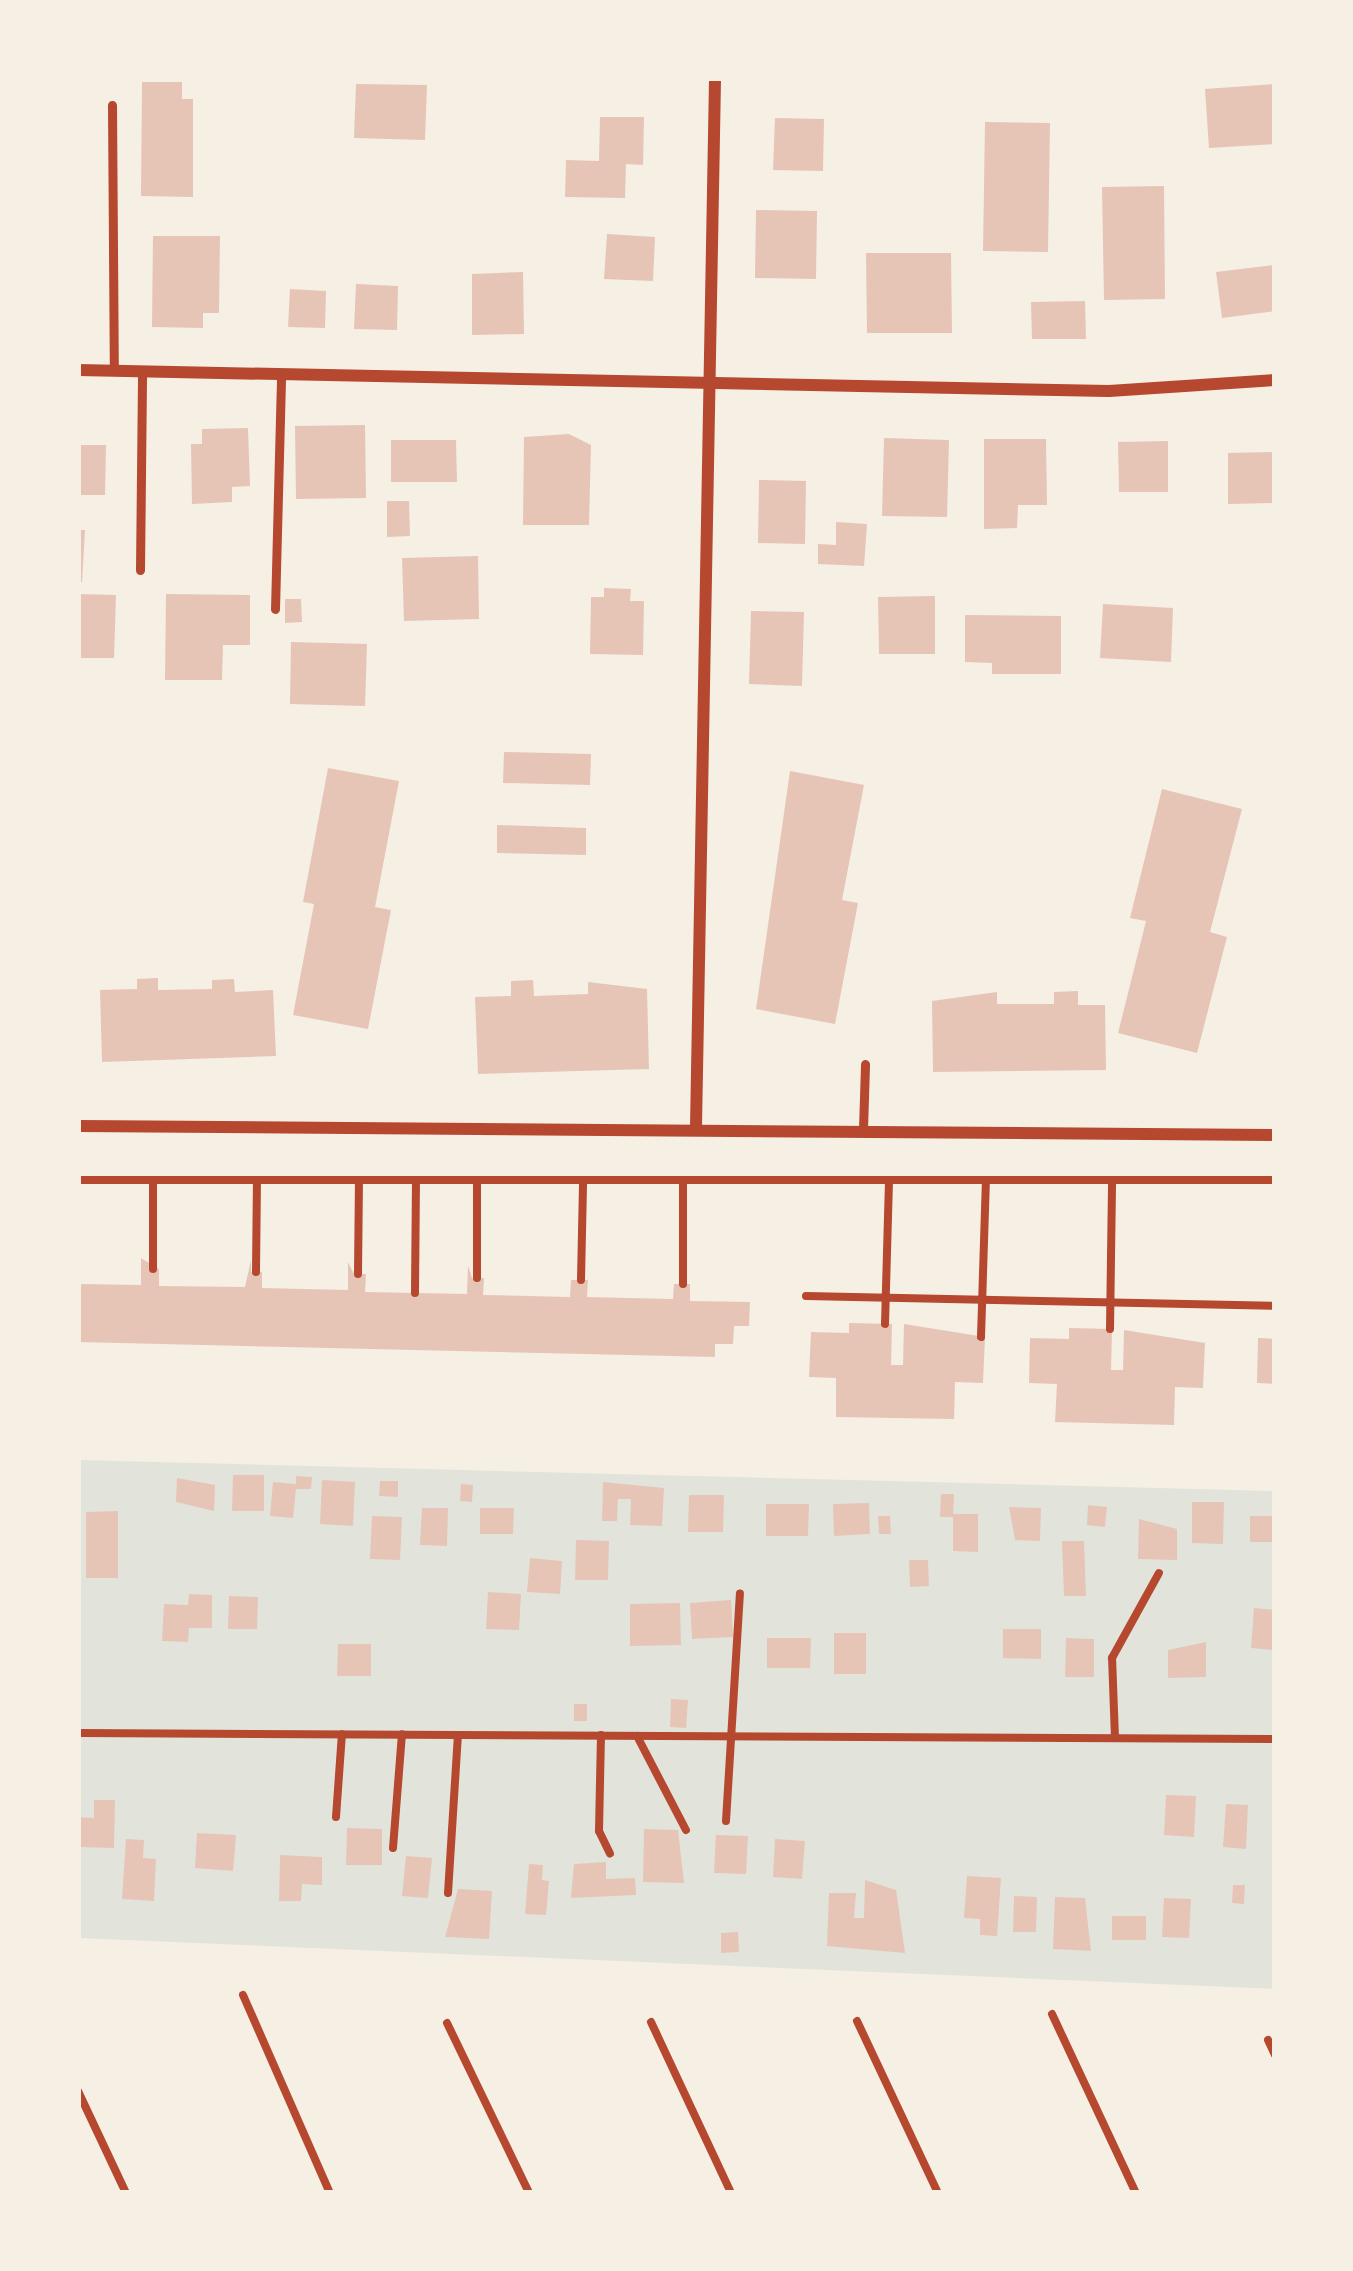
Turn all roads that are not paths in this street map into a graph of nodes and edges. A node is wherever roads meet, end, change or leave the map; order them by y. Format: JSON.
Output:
{"nodes":[{"id":1,"x":715,"y":78,"type":"edge"},
{"id":2,"x":112,"y":105,"type":"dead end"},
{"id":3,"x":78,"y":370,"type":"edge"},
{"id":4,"x":114,"y":371,"type":"junction"},
{"id":5,"x":142,"y":371,"type":"junction"},
{"id":6,"x":281,"y":374,"type":"junction"},
{"id":7,"x":1275,"y":380,"type":"edge"},
{"id":8,"x":709,"y":383,"type":"junction"},
{"id":9,"x":140,"y":570,"type":"dead end"},
{"id":10,"x":275,"y":609,"type":"dead end"},
{"id":11,"x":866,"y":1064,"type":"dead end"},
{"id":12,"x":78,"y":1126,"type":"edge"},
{"id":13,"x":696,"y":1127,"type":"junction"},
{"id":14,"x":863,"y":1130,"type":"junction"},
{"id":15,"x":1275,"y":1135,"type":"edge"}],
"edges":[{"from":1,"to":8,"type":"street"},
{"from":2,"to":4,"type":"lane"},
{"from":3,"to":4,"type":"street"},
{"from":4,"to":5,"type":"street"},
{"from":5,"to":6,"type":"street"},
{"from":5,"to":9,"type":"lane"},
{"from":6,"to":8,"type":"street"},
{"from":6,"to":10,"type":"lane"},
{"from":7,"to":8,"type":"street"},
{"from":8,"to":13,"type":"street"},
{"from":11,"to":14,"type":"lane"},
{"from":12,"to":13,"type":"street"},
{"from":13,"to":14,"type":"street"},
{"from":14,"to":15,"type":"street"}]}
